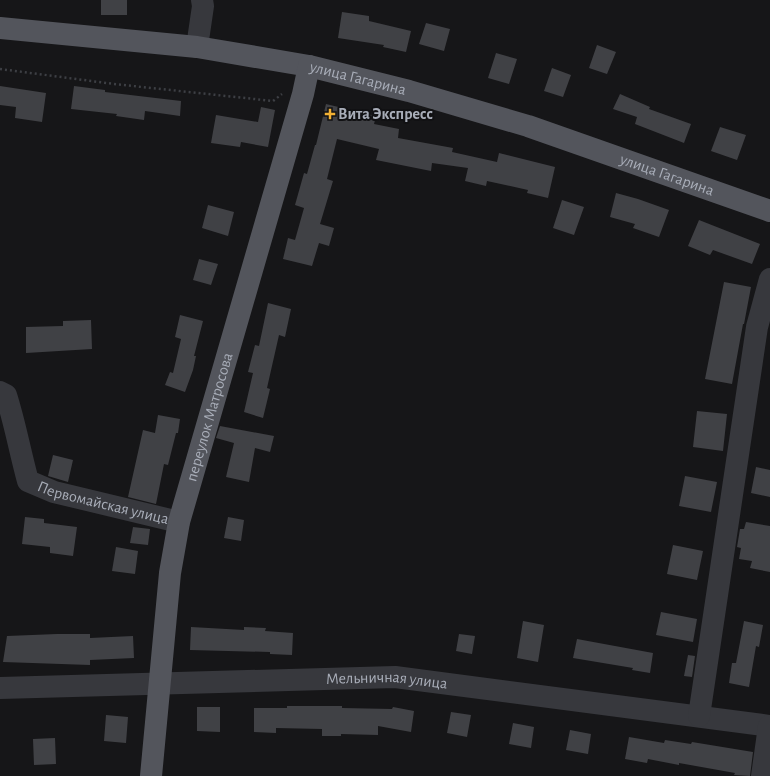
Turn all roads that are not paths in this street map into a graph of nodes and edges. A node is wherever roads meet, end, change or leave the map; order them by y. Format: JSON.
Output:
{"nodes":[{"id":1,"x":202,"y":0,"type":"edge"},
{"id":2,"x":0,"y":28,"type":"edge"},
{"id":3,"x":198,"y":47,"type":"junction"},
{"id":4,"x":309,"y":66,"type":"junction"},
{"id":5,"x":770,"y":211,"type":"edge"},
{"id":6,"x":770,"y":279,"type":"edge"},
{"id":7,"x":0,"y":392,"type":"edge"},
{"id":8,"x":179,"y":522,"type":"junction"},
{"id":9,"x":159,"y":683,"type":"junction"},
{"id":10,"x":0,"y":688,"type":"edge"},
{"id":11,"x":699,"y":716,"type":"junction"},
{"id":12,"x":770,"y":726,"type":"edge"},
{"id":13,"x":151,"y":776,"type":"edge"},
{"id":14,"x":762,"y":776,"type":"edge"}],
"edges":[{"from":1,"to":3,"type":"street"},
{"from":2,"to":3,"type":"main road","name":"улица Гагарина"},
{"from":3,"to":4,"type":"main road","name":"улица Гагарина"},
{"from":4,"to":5,"type":"main road","name":"улица Гагарина"},
{"from":4,"to":8,"type":"main road","name":"переулок Матросова"},
{"from":6,"to":11,"type":"street"},
{"from":7,"to":8,"type":"street","name":"Первомайская улица"},
{"from":8,"to":9,"type":"main road","name":"переулок Матросова"},
{"from":9,"to":10,"type":"street","name":"Мельничная улица"},
{"from":9,"to":11,"type":"street","name":"Мельничная улица"},
{"from":9,"to":13,"type":"main road","name":"переулок Матросова"},
{"from":11,"to":12,"type":"street","name":"Мельничная улица"},
{"from":12,"to":14,"type":"street"}]}
